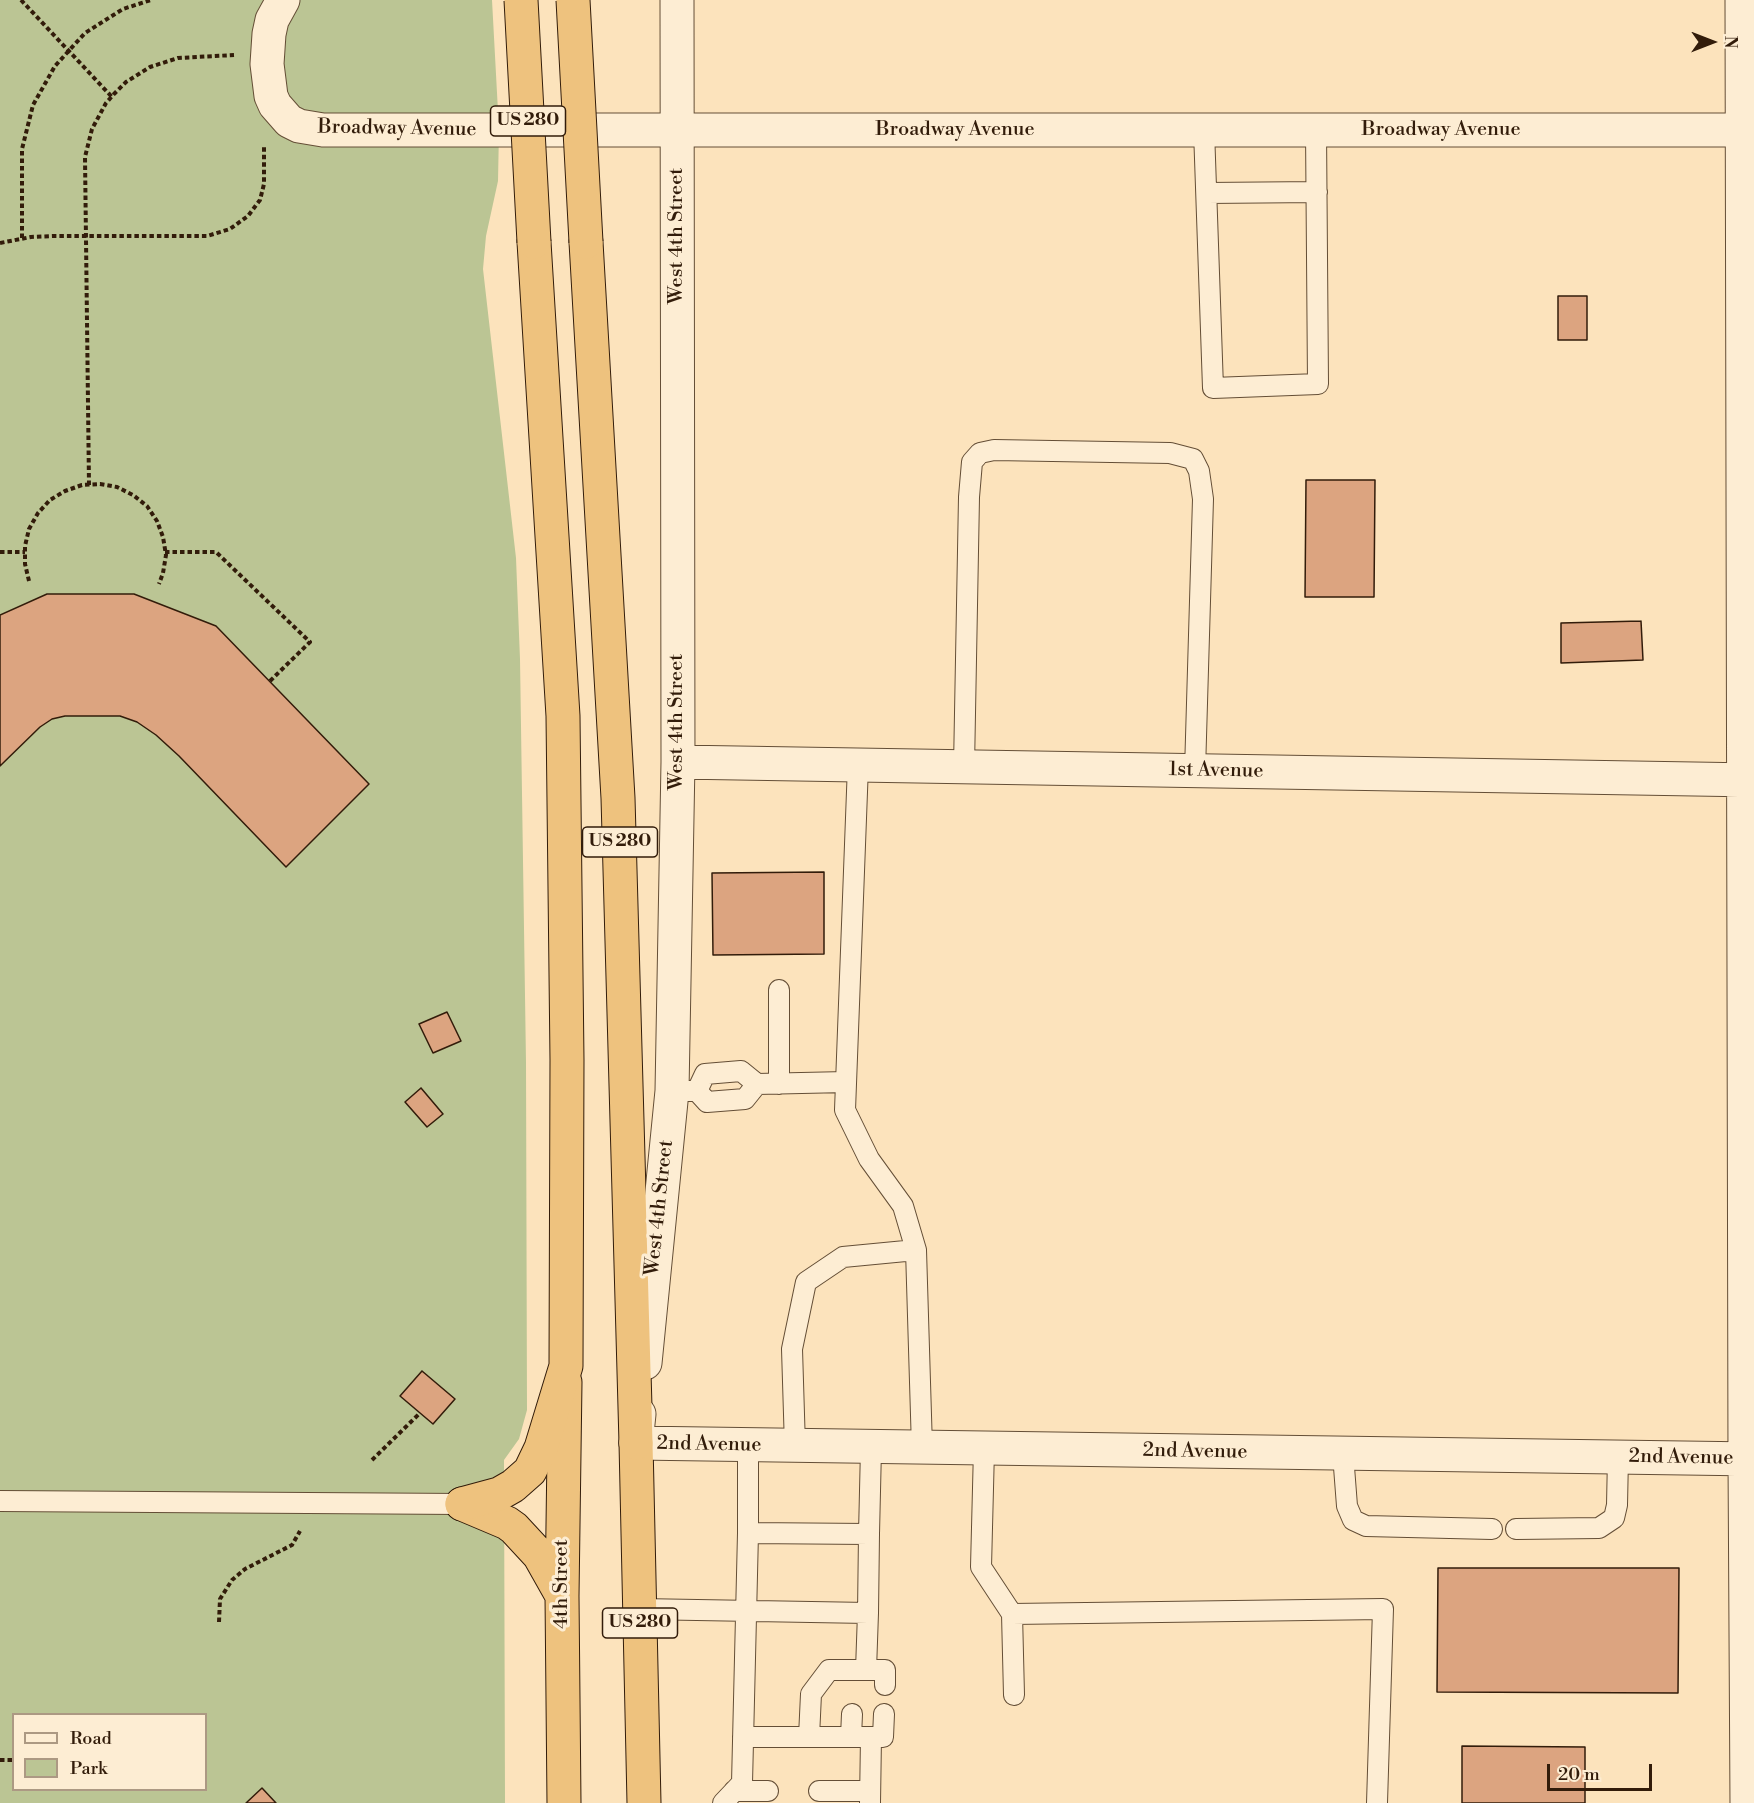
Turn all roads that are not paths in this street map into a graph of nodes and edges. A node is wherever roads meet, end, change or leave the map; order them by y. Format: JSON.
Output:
{"nodes":[{"id":1,"x":283,"y":0,"type":"edge"},
{"id":2,"x":521,"y":0,"type":"edge"},
{"id":3,"x":573,"y":0,"type":"edge"},
{"id":4,"x":676,"y":0,"type":"edge"},
{"id":5,"x":1742,"y":0,"type":"edge"},
{"id":6,"x":1317,"y":129,"type":"junction"},
{"id":7,"x":677,"y":130,"type":"junction"},
{"id":8,"x":1204,"y":130,"type":"junction"},
{"id":9,"x":1748,"y":130,"type":"edge"},
{"id":10,"x":1317,"y":192,"type":"junction"},
{"id":11,"x":1207,"y":193,"type":"junction"},
{"id":12,"x":678,"y":762,"type":"junction"},
{"id":13,"x":858,"y":765,"type":"junction"},
{"id":14,"x":964,"y":767,"type":"junction"},
{"id":15,"x":1195,"y":771,"type":"junction"},
{"id":16,"x":1749,"y":780,"type":"edge"},
{"id":17,"x":779,"y":990,"type":"dead end"},
{"id":18,"x":846,"y":1082,"type":"junction"},
{"id":19,"x":779,"y":1083,"type":"junction"},
{"id":20,"x":757,"y":1084,"type":"junction"},
{"id":21,"x":685,"y":1091,"type":"junction"},
{"id":22,"x":916,"y":1250,"type":"junction"},
{"id":23,"x":566,"y":1366,"type":"junction"},
{"id":24,"x":636,"y":1443,"type":"junction"},
{"id":25,"x":748,"y":1446,"type":"junction"},
{"id":26,"x":795,"y":1447,"type":"junction"},
{"id":27,"x":871,"y":1448,"type":"junction"},
{"id":28,"x":922,"y":1448,"type":"junction"},
{"id":29,"x":984,"y":1449,"type":"junction"},
{"id":30,"x":1343,"y":1454,"type":"junction"},
{"id":31,"x":1618,"y":1457,"type":"junction"},
{"id":32,"x":1749,"y":1459,"type":"edge"},
{"id":33,"x":0,"y":1501,"type":"edge"},
{"id":34,"x":462,"y":1504,"type":"junction"},
{"id":35,"x":1492,"y":1529,"type":"dead end"},
{"id":36,"x":1516,"y":1529,"type":"dead end"},
{"id":37,"x":748,"y":1533,"type":"junction"},
{"id":38,"x":868,"y":1534,"type":"junction"},
{"id":39,"x":562,"y":1596,"type":"junction"},
{"id":40,"x":640,"y":1610,"type":"junction"},
{"id":41,"x":746,"y":1611,"type":"junction"},
{"id":42,"x":868,"y":1613,"type":"junction"},
{"id":43,"x":1012,"y":1614,"type":"junction"},
{"id":44,"x":857,"y":1674,"type":"junction"},
{"id":45,"x":885,"y":1685,"type":"dead end"},
{"id":46,"x":1014,"y":1695,"type":"dead end"},
{"id":47,"x":852,"y":1714,"type":"dead end"},
{"id":48,"x":884,"y":1714,"type":"dead end"},
{"id":49,"x":743,"y":1737,"type":"junction"},
{"id":50,"x":809,"y":1737,"type":"junction"},
{"id":51,"x":851,"y":1737,"type":"junction"},
{"id":52,"x":871,"y":1737,"type":"junction"},
{"id":53,"x":768,"y":1791,"type":"dead end"},
{"id":54,"x":819,"y":1791,"type":"dead end"},
{"id":55,"x":729,"y":1797,"type":"edge"},
{"id":56,"x":870,"y":1797,"type":"edge"},
{"id":57,"x":564,"y":1803,"type":"edge"},
{"id":58,"x":644,"y":1803,"type":"edge"},
{"id":59,"x":1377,"y":1803,"type":"edge"},
{"id":60,"x":1747,"y":1803,"type":"edge"}],
"edges":[{"from":1,"to":7,"type":"street","name":"Broadway Avenue"},
{"from":2,"to":23,"type":"highway","number":"US 280","bridge":true},
{"from":3,"to":24,"type":"highway","number":"US 280","bridge":true},
{"from":4,"to":7,"type":"street","name":"West 4th Street"},
{"from":5,"to":9,"type":"street"},
{"from":6,"to":8,"type":"street","name":"Broadway Avenue"},
{"from":6,"to":9,"type":"street","name":"Broadway Avenue"},
{"from":6,"to":10,"type":"lane"},
{"from":7,"to":8,"type":"street","name":"Broadway Avenue"},
{"from":7,"to":12,"type":"street","name":"West 4th Street"},
{"from":8,"to":11,"type":"lane"},
{"from":9,"to":16,"type":"street"},
{"from":10,"to":11,"type":"lane"},
{"from":10,"to":11,"type":"lane"},
{"from":12,"to":13,"type":"street","name":"1st Avenue"},
{"from":12,"to":21,"type":"street","name":"West 4th Street"},
{"from":13,"to":14,"type":"street","name":"1st Avenue"},
{"from":13,"to":18,"type":"lane"},
{"from":14,"to":15,"type":"street","name":"1st Avenue"},
{"from":14,"to":15,"type":"lane"},
{"from":15,"to":16,"type":"street","name":"1st Avenue"},
{"from":16,"to":32,"type":"street"},
{"from":17,"to":19,"type":"lane"},
{"from":18,"to":19,"type":"lane"},
{"from":18,"to":22,"type":"lane"},
{"from":19,"to":20,"type":"lane"},
{"from":20,"to":21,"type":"lane"},
{"from":20,"to":21,"type":"lane"},
{"from":21,"to":24,"type":"street","name":"West 4th Street"},
{"from":22,"to":26,"type":"lane"},
{"from":22,"to":28,"type":"lane"},
{"from":23,"to":34,"type":"highway"},
{"from":23,"to":39,"type":"highway","name":"4th Street","number":"US 280"},
{"from":24,"to":25,"type":"street","name":"2nd Avenue"},
{"from":24,"to":40,"type":"highway","number":"US 280"},
{"from":25,"to":26,"type":"street","name":"2nd Avenue"},
{"from":25,"to":37,"type":"lane"},
{"from":26,"to":27,"type":"street","name":"2nd Avenue"},
{"from":27,"to":28,"type":"street","name":"2nd Avenue"},
{"from":27,"to":38,"type":"lane"},
{"from":28,"to":29,"type":"street","name":"2nd Avenue"},
{"from":29,"to":30,"type":"street","name":"2nd Avenue"},
{"from":29,"to":43,"type":"lane"},
{"from":30,"to":31,"type":"street","name":"2nd Avenue"},
{"from":30,"to":35,"type":"lane"},
{"from":31,"to":32,"type":"street","name":"2nd Avenue"},
{"from":31,"to":36,"type":"lane"},
{"from":32,"to":60,"type":"street"},
{"from":33,"to":34,"type":"lane"},
{"from":34,"to":39,"type":"highway"},
{"from":37,"to":38,"type":"lane"},
{"from":37,"to":41,"type":"lane"},
{"from":38,"to":42,"type":"lane"},
{"from":39,"to":57,"type":"highway","name":"4th Street","number":"US 280"},
{"from":40,"to":41,"type":"lane"},
{"from":40,"to":58,"type":"highway","number":"US 280"},
{"from":41,"to":42,"type":"lane"},
{"from":41,"to":49,"type":"lane"},
{"from":42,"to":44,"type":"lane"},
{"from":43,"to":46,"type":"lane"},
{"from":43,"to":59,"type":"lane"},
{"from":44,"to":45,"type":"lane"},
{"from":44,"to":50,"type":"lane"},
{"from":47,"to":51,"type":"lane"},
{"from":48,"to":52,"type":"lane"},
{"from":49,"to":50,"type":"lane"},
{"from":49,"to":55,"type":"lane"},
{"from":50,"to":51,"type":"lane"},
{"from":51,"to":52,"type":"lane"},
{"from":52,"to":56,"type":"lane"},
{"from":53,"to":55,"type":"lane"},
{"from":54,"to":56,"type":"lane"}]}
